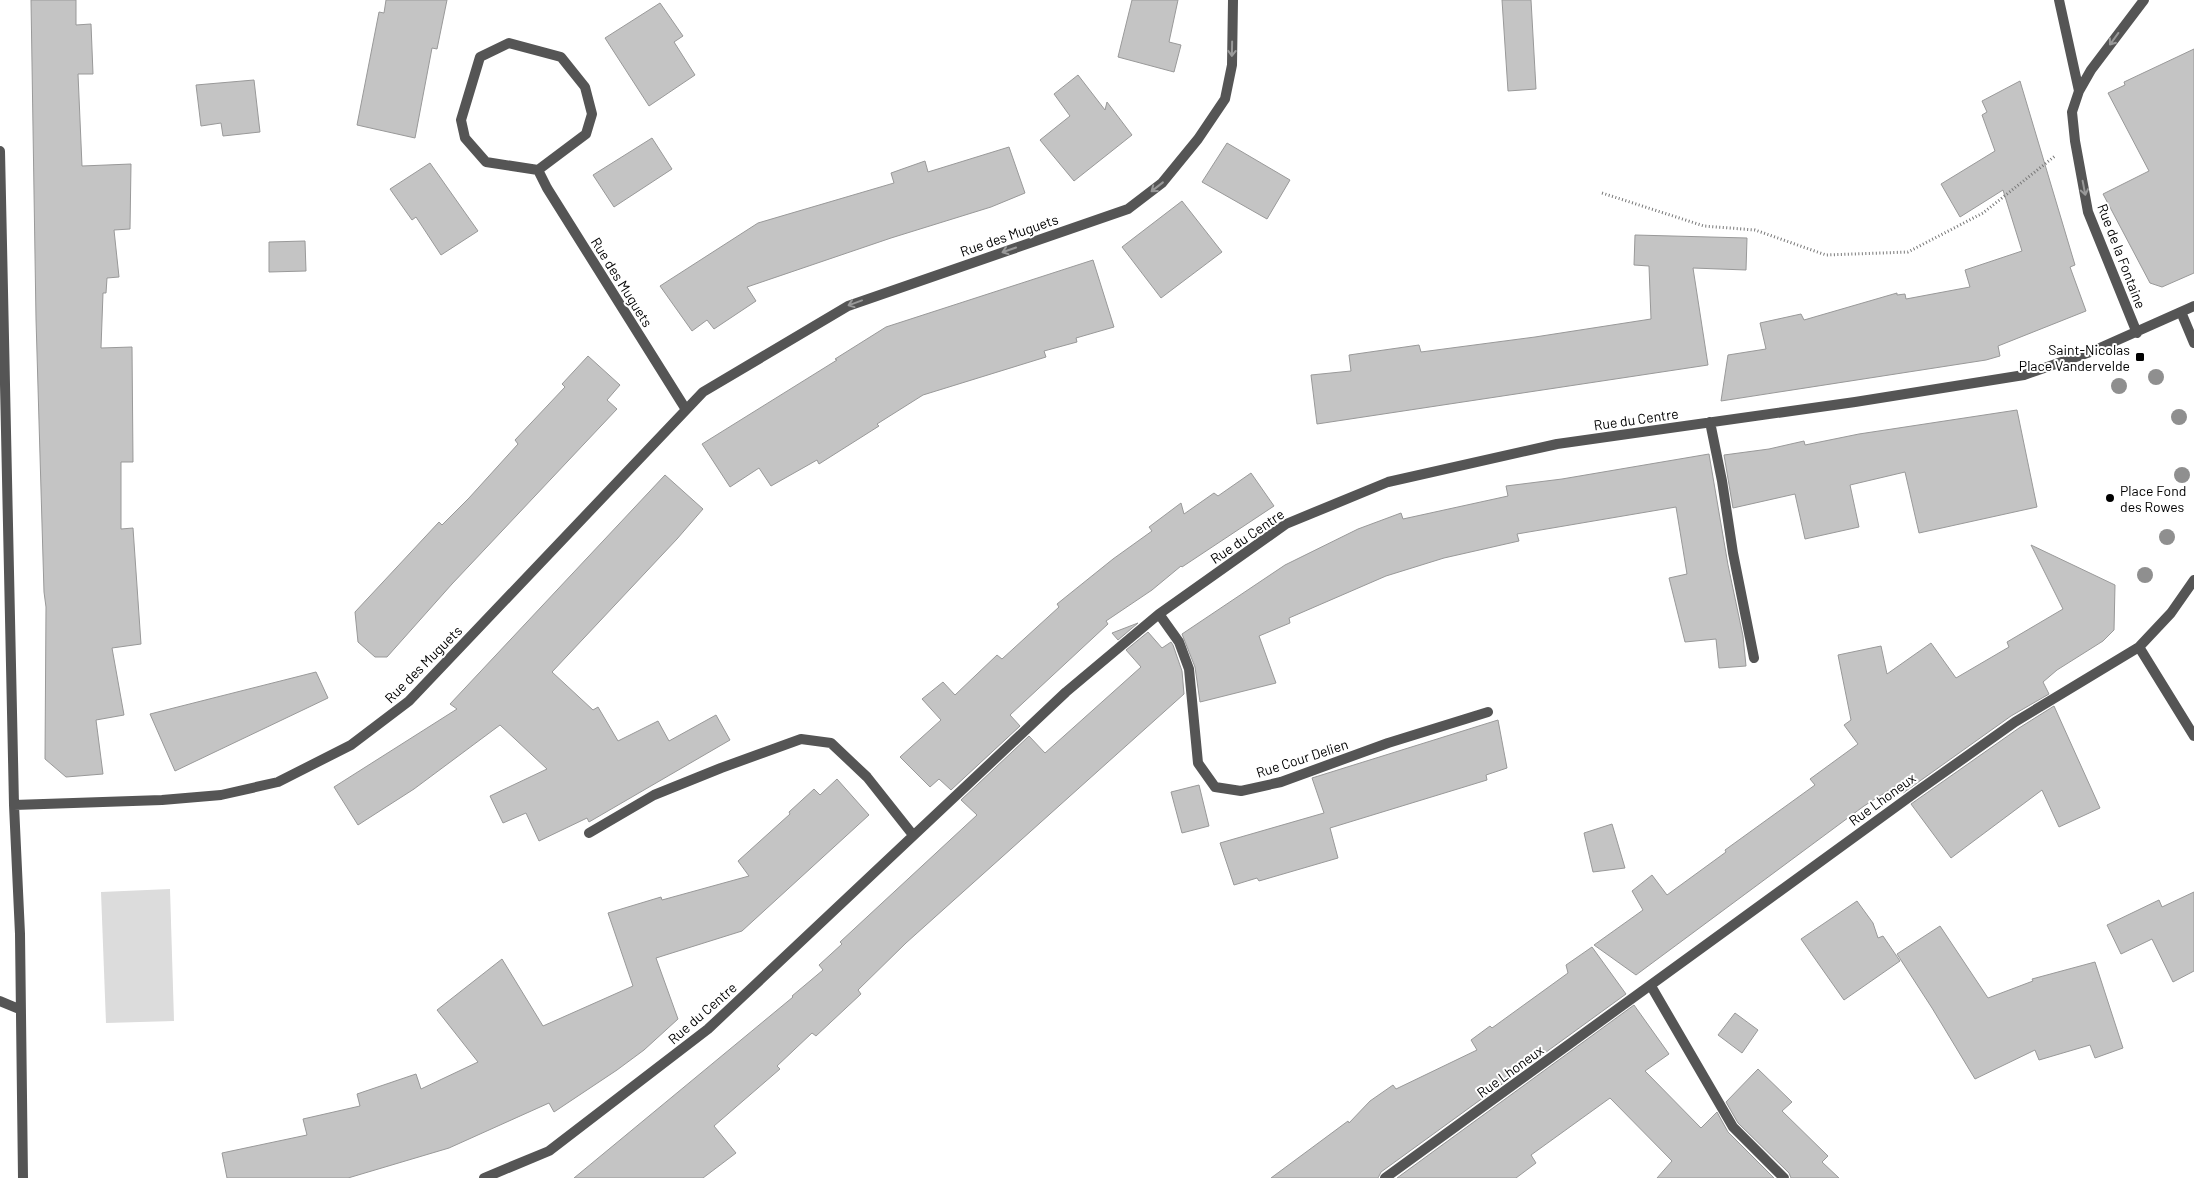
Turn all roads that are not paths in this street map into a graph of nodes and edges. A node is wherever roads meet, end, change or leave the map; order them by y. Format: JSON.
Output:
{"nodes":[{"id":1,"x":1234,"y":0,"type":"edge"},
{"id":2,"x":2059,"y":0,"type":"edge"},
{"id":3,"x":2144,"y":0,"type":"edge"},
{"id":4,"x":2078,"y":91,"type":"junction"},
{"id":5,"x":0,"y":151,"type":"edge"},
{"id":6,"x":538,"y":170,"type":"junction"},
{"id":7,"x":2194,"y":306,"type":"edge"},
{"id":8,"x":2181,"y":312,"type":"junction"},
{"id":9,"x":2136,"y":333,"type":"junction"},
{"id":10,"x":2194,"y":343,"type":"edge"},
{"id":11,"x":685,"y":408,"type":"junction"},
{"id":12,"x":1710,"y":422,"type":"junction"},
{"id":13,"x":2194,"y":580,"type":"edge"},
{"id":14,"x":1159,"y":614,"type":"junction"},
{"id":15,"x":2139,"y":647,"type":"junction"},
{"id":16,"x":1754,"y":658,"type":"dead end"},
{"id":17,"x":1488,"y":712,"type":"dead end"},
{"id":18,"x":2194,"y":736,"type":"edge"},
{"id":19,"x":14,"y":805,"type":"junction"},
{"id":20,"x":589,"y":833,"type":"dead end"},
{"id":21,"x":913,"y":835,"type":"junction"},
{"id":22,"x":1651,"y":986,"type":"junction"},
{"id":23,"x":0,"y":1002,"type":"edge"},
{"id":24,"x":20,"y":1009,"type":"junction"},
{"id":25,"x":23,"y":1178,"type":"edge"},
{"id":26,"x":484,"y":1178,"type":"edge"},
{"id":27,"x":1385,"y":1178,"type":"edge"},
{"id":28,"x":1784,"y":1178,"type":"edge"}],
"edges":[{"from":1,"to":11,"type":"street","name":"Rue des Muguets","one_way":true},
{"from":2,"to":4,"type":"street"},
{"from":3,"to":4,"type":"street","name":"Rue de la Fontaine","one_way":true},
{"from":4,"to":9,"type":"street","name":"Rue de la Fontaine","one_way":true},
{"from":5,"to":19,"type":"street"},
{"from":6,"to":6,"type":"street"},
{"from":6,"to":11,"type":"street","name":"Rue des Muguets"},
{"from":7,"to":8,"type":"street","name":"Rue du Centre"},
{"from":8,"to":9,"type":"street","name":"Rue du Centre"},
{"from":8,"to":10,"type":"street"},
{"from":9,"to":12,"type":"street","name":"Rue du Centre"},
{"from":11,"to":19,"type":"street","name":"Rue des Muguets"},
{"from":12,"to":14,"type":"street","name":"Rue du Centre"},
{"from":12,"to":16,"type":"street"},
{"from":13,"to":15,"type":"street"},
{"from":14,"to":17,"type":"street","name":"Rue Cour Delien"},
{"from":14,"to":21,"type":"street","name":"Rue du Centre"},
{"from":15,"to":18,"type":"street"},
{"from":15,"to":22,"type":"street","name":"Rue Lhoneux"},
{"from":19,"to":24,"type":"street"},
{"from":20,"to":21,"type":"street"},
{"from":21,"to":26,"type":"street","name":"Rue du Centre"},
{"from":22,"to":27,"type":"street","name":"Rue Lhoneux"},
{"from":22,"to":28,"type":"street"},
{"from":23,"to":24,"type":"street"},
{"from":24,"to":25,"type":"street"}]}
